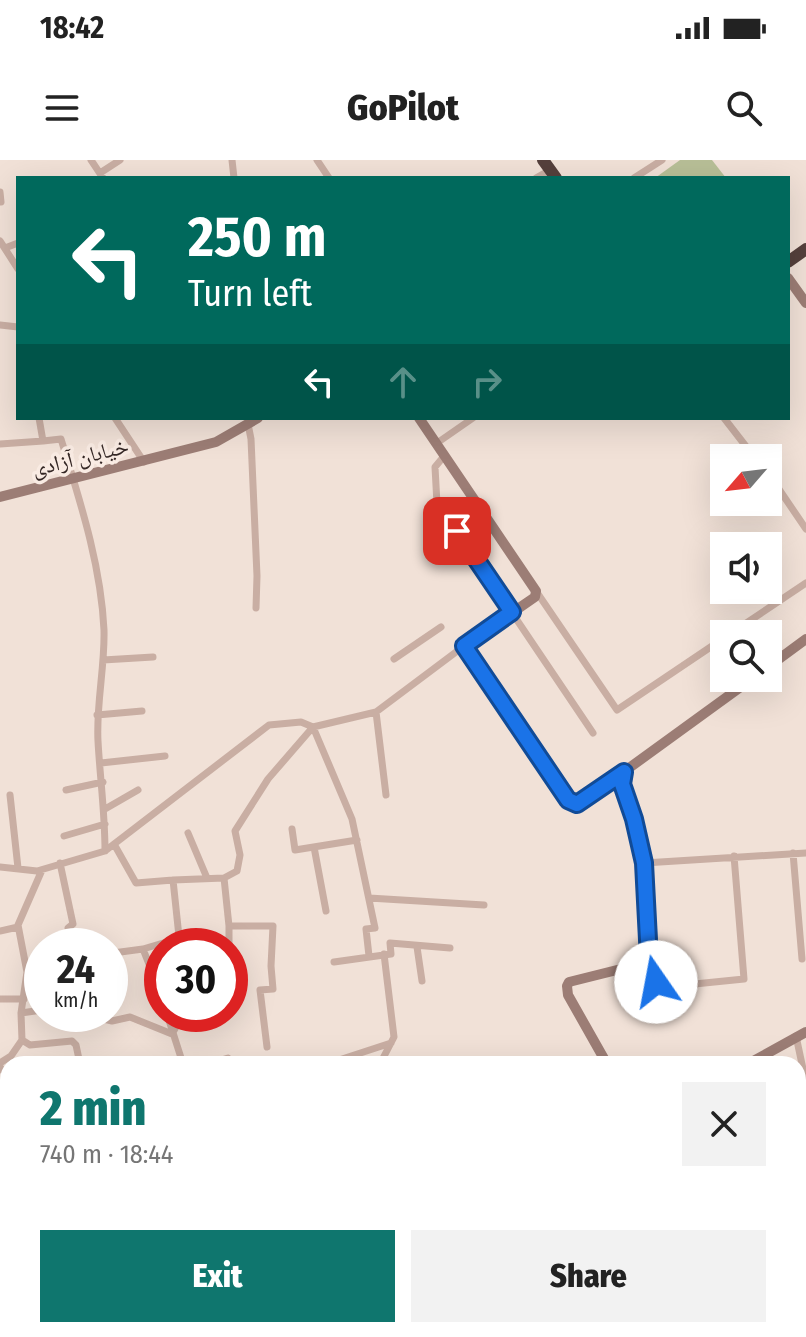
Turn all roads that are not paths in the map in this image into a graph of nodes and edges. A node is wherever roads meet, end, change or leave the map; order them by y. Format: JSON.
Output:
{"nodes":[{"id":1,"x":91,"y":160,"type":"edge"},
{"id":2,"x":120,"y":160,"type":"edge"},
{"id":3,"x":662,"y":160,"type":"edge"},
{"id":4,"x":101,"y":176,"type":"edge"},
{"id":5,"x":637,"y":176,"type":"edge"},
{"id":6,"x":0,"y":192,"type":"edge"},
{"id":7,"x":1,"y":202,"type":"edge"},
{"id":8,"x":2,"y":245,"type":"edge"},
{"id":9,"x":16,"y":266,"type":"edge"},
{"id":10,"x":790,"y":281,"type":"edge"},
{"id":11,"x":806,"y":303,"type":"edge"},
{"id":12,"x":39,"y":420,"type":"edge"},
{"id":13,"x":116,"y":420,"type":"edge"},
{"id":14,"x":420,"y":420,"type":"edge"},
{"id":15,"x":470,"y":420,"type":"edge"},
{"id":16,"x":726,"y":420,"type":"edge"},
{"id":17,"x":253,"y":421,"type":"edge"},
{"id":18,"x":43,"y":441,"type":"junction"},
{"id":19,"x":437,"y":443,"type":"junction"},
{"id":20,"x":0,"y":444,"type":"edge"},
{"id":21,"x":744,"y":444,"type":"edge"},
{"id":22,"x":445,"y":455,"type":"junction"},
{"id":23,"x":144,"y":462,"type":"junction"},
{"id":24,"x":73,"y":479,"type":"junction"},
{"id":25,"x":782,"y":494,"type":"edge"},
{"id":26,"x":0,"y":497,"type":"edge"},
{"id":27,"x":437,"y":504,"type":"dead end"},
{"id":28,"x":806,"y":529,"type":"edge"},
{"id":29,"x":451,"y":533,"type":"dead end"},
{"id":30,"x":806,"y":583,"type":"edge"},
{"id":31,"x":536,"y":591,"type":"junction"},
{"id":32,"x":256,"y":608,"type":"dead end"},
{"id":33,"x":512,"y":612,"type":"junction"},
{"id":34,"x":751,"y":620,"type":"edge"},
{"id":35,"x":441,"y":627,"type":"dead end"},
{"id":36,"x":806,"y":639,"type":"edge"},
{"id":37,"x":464,"y":646,"type":"junction"},
{"id":38,"x":710,"y":647,"type":"edge"},
{"id":39,"x":153,"y":657,"type":"dead end"},
{"id":40,"x":782,"y":657,"type":"edge"},
{"id":41,"x":394,"y":659,"type":"dead end"},
{"id":42,"x":103,"y":660,"type":"junction"},
{"id":43,"x":734,"y":692,"type":"edge"},
{"id":44,"x":142,"y":711,"type":"dead end"},
{"id":45,"x":376,"y":712,"type":"junction"},
{"id":46,"x":97,"y":715,"type":"junction"},
{"id":47,"x":313,"y":727,"type":"junction"},
{"id":48,"x":593,"y":733,"type":"dead end"},
{"id":49,"x":165,"y":756,"type":"dead end"},
{"id":50,"x":101,"y":763,"type":"junction"},
{"id":51,"x":103,"y":782,"type":"junction"},
{"id":52,"x":616,"y":783,"type":"junction"},
{"id":53,"x":66,"y":790,"type":"dead end"},
{"id":54,"x":138,"y":790,"type":"dead end"},
{"id":55,"x":10,"y":795,"type":"dead end"},
{"id":56,"x":386,"y":795,"type":"dead end"},
{"id":57,"x":105,"y":809,"type":"junction"},
{"id":58,"x":105,"y":824,"type":"junction"},
{"id":59,"x":292,"y":829,"type":"dead end"},
{"id":60,"x":188,"y":833,"type":"dead end"},
{"id":61,"x":64,"y":836,"type":"dead end"},
{"id":62,"x":357,"y":840,"type":"junction"},
{"id":63,"x":114,"y":844,"type":"junction"},
{"id":64,"x":314,"y":847,"type":"junction"},
{"id":65,"x":105,"y":851,"type":"junction"},
{"id":66,"x":793,"y":853,"type":"junction"},
{"id":67,"x":806,"y":853,"type":"edge"},
{"id":68,"x":734,"y":856,"type":"junction"},
{"id":69,"x":60,"y":863,"type":"junction"},
{"id":70,"x":644,"y":863,"type":"junction"},
{"id":71,"x":0,"y":867,"type":"edge"},
{"id":72,"x":18,"y":868,"type":"junction"},
{"id":73,"x":42,"y":870,"type":"junction"},
{"id":74,"x":207,"y":878,"type":"junction"},
{"id":75,"x":224,"y":878,"type":"junction"},
{"id":76,"x":173,"y":880,"type":"junction"},
{"id":77,"x":369,"y":898,"type":"junction"},
{"id":78,"x":484,"y":905,"type":"dead end"},
{"id":79,"x":326,"y":911,"type":"dead end"},
{"id":80,"x":229,"y":926,"type":"joint"},
{"id":81,"x":18,"y":927,"type":"junction"},
{"id":82,"x":68,"y":928,"type":"edge"},
{"id":83,"x":178,"y":928,"type":"edge"},
{"id":84,"x":0,"y":931,"type":"edge"},
{"id":85,"x":417,"y":947,"type":"junction"},
{"id":86,"x":450,"y":948,"type":"dead end"},
{"id":87,"x":143,"y":949,"type":"edge"},
{"id":88,"x":128,"y":951,"type":"edge"},
{"id":89,"x":384,"y":954,"type":"junction"},
{"id":90,"x":369,"y":956,"type":"junction"},
{"id":91,"x":24,"y":957,"type":"edge"},
{"id":92,"x":649,"y":959,"type":"junction"},
{"id":93,"x":802,"y":959,"type":"dead end"},
{"id":94,"x":334,"y":962,"type":"dead end"},
{"id":95,"x":422,"y":981,"type":"dead end"},
{"id":96,"x":0,"y":999,"type":"edge"},
{"id":97,"x":24,"y":999,"type":"joint"},
{"id":98,"x":21,"y":1013,"type":"junction"},
{"id":99,"x":24,"y":1013,"type":"edge"},
{"id":100,"x":128,"y":1017,"type":"edge"},
{"id":101,"x":172,"y":1034,"type":"joint"},
{"id":102,"x":801,"y":1034,"type":"edge"},
{"id":103,"x":22,"y":1040,"type":"junction"},
{"id":104,"x":391,"y":1043,"type":"junction"},
{"id":105,"x":267,"y":1047,"type":"dead end"},
{"id":106,"x":11,"y":1056,"type":"edge"},
{"id":107,"x":78,"y":1056,"type":"edge"},
{"id":108,"x":180,"y":1056,"type":"edge"},
{"id":109,"x":351,"y":1056,"type":"edge"},
{"id":110,"x":384,"y":1056,"type":"edge"},
{"id":111,"x":602,"y":1056,"type":"edge"},
{"id":112,"x":762,"y":1056,"type":"edge"},
{"id":113,"x":803,"y":1056,"type":"edge"}],
"edges":[{"from":1,"to":4,"type":"street"},
{"from":2,"to":4,"type":"street"},
{"from":3,"to":5,"type":"street"},
{"from":6,"to":7,"type":"street"},
{"from":8,"to":9,"type":"street"},
{"from":10,"to":11,"type":"street"},
{"from":12,"to":18,"type":"street"},
{"from":13,"to":23,"type":"street"},
{"from":14,"to":19,"type":"street"},
{"from":15,"to":19,"type":"street"},
{"from":16,"to":21,"type":"street"},
{"from":17,"to":23,"type":"street","name":"خیابان آزادی"},
{"from":17,"to":32,"type":"street"},
{"from":18,"to":20,"type":"street"},
{"from":18,"to":24,"type":"street"},
{"from":19,"to":22,"type":"street"},
{"from":22,"to":27,"type":"street"},
{"from":22,"to":31,"type":"street"},
{"from":23,"to":24,"type":"street","name":"خیابان آزادی"},
{"from":24,"to":26,"type":"street","name":"خیابان آزادی"},
{"from":24,"to":42,"type":"street"},
{"from":25,"to":28,"type":"street"},
{"from":29,"to":33,"type":"street"},
{"from":30,"to":34,"type":"street"},
{"from":31,"to":33,"type":"street"},
{"from":31,"to":38,"type":"street"},
{"from":33,"to":37,"type":"street"},
{"from":33,"to":48,"type":"street"},
{"from":35,"to":41,"type":"street"},
{"from":36,"to":40,"type":"street"},
{"from":37,"to":45,"type":"street"},
{"from":37,"to":52,"type":"street"},
{"from":39,"to":42,"type":"street"},
{"from":42,"to":46,"type":"street"},
{"from":43,"to":52,"type":"street"},
{"from":44,"to":46,"type":"street"},
{"from":45,"to":47,"type":"street"},
{"from":45,"to":56,"type":"street"},
{"from":46,"to":50,"type":"street"},
{"from":47,"to":62,"type":"street"},
{"from":47,"to":63,"type":"street"},
{"from":47,"to":75,"type":"street"},
{"from":49,"to":50,"type":"street"},
{"from":50,"to":51,"type":"street"},
{"from":51,"to":53,"type":"street"},
{"from":51,"to":57,"type":"street"},
{"from":52,"to":70,"type":"street"},
{"from":54,"to":57,"type":"street"},
{"from":55,"to":72,"type":"street"},
{"from":57,"to":58,"type":"street"},
{"from":58,"to":61,"type":"street"},
{"from":58,"to":65,"type":"street"},
{"from":59,"to":64,"type":"street"},
{"from":60,"to":74,"type":"street"},
{"from":62,"to":64,"type":"street"},
{"from":62,"to":77,"type":"street"},
{"from":63,"to":65,"type":"street"},
{"from":63,"to":76,"type":"street"},
{"from":64,"to":79,"type":"street"},
{"from":65,"to":69,"type":"street"},
{"from":66,"to":67,"type":"street"},
{"from":66,"to":68,"type":"street"},
{"from":66,"to":93,"type":"street"},
{"from":68,"to":70,"type":"street"},
{"from":68,"to":92,"type":"street"},
{"from":69,"to":73,"type":"street"},
{"from":69,"to":82,"type":"street"},
{"from":70,"to":92,"type":"street"},
{"from":71,"to":72,"type":"street"},
{"from":72,"to":73,"type":"street"},
{"from":73,"to":81,"type":"street"},
{"from":74,"to":75,"type":"street"},
{"from":74,"to":76,"type":"street"},
{"from":75,"to":80,"type":"street"},
{"from":76,"to":83,"type":"street"},
{"from":77,"to":78,"type":"street"},
{"from":77,"to":90,"type":"street"},
{"from":80,"to":105,"type":"street"},
{"from":81,"to":84,"type":"street"},
{"from":81,"to":91,"type":"street"},
{"from":85,"to":86,"type":"street"},
{"from":85,"to":89,"type":"street"},
{"from":85,"to":95,"type":"street"},
{"from":87,"to":88,"type":"street"},
{"from":89,"to":90,"type":"street"},
{"from":89,"to":104,"type":"street"},
{"from":90,"to":94,"type":"street"},
{"from":92,"to":111,"type":"street"},
{"from":96,"to":97,"type":"street"},
{"from":97,"to":98,"type":"street"},
{"from":98,"to":99,"type":"street"},
{"from":98,"to":103,"type":"street"},
{"from":100,"to":101,"type":"street"},
{"from":101,"to":108,"type":"street"},
{"from":102,"to":112,"type":"street"},
{"from":102,"to":113,"type":"street"},
{"from":103,"to":106,"type":"street"},
{"from":103,"to":107,"type":"street"},
{"from":104,"to":109,"type":"street"},
{"from":104,"to":110,"type":"street"}]}
